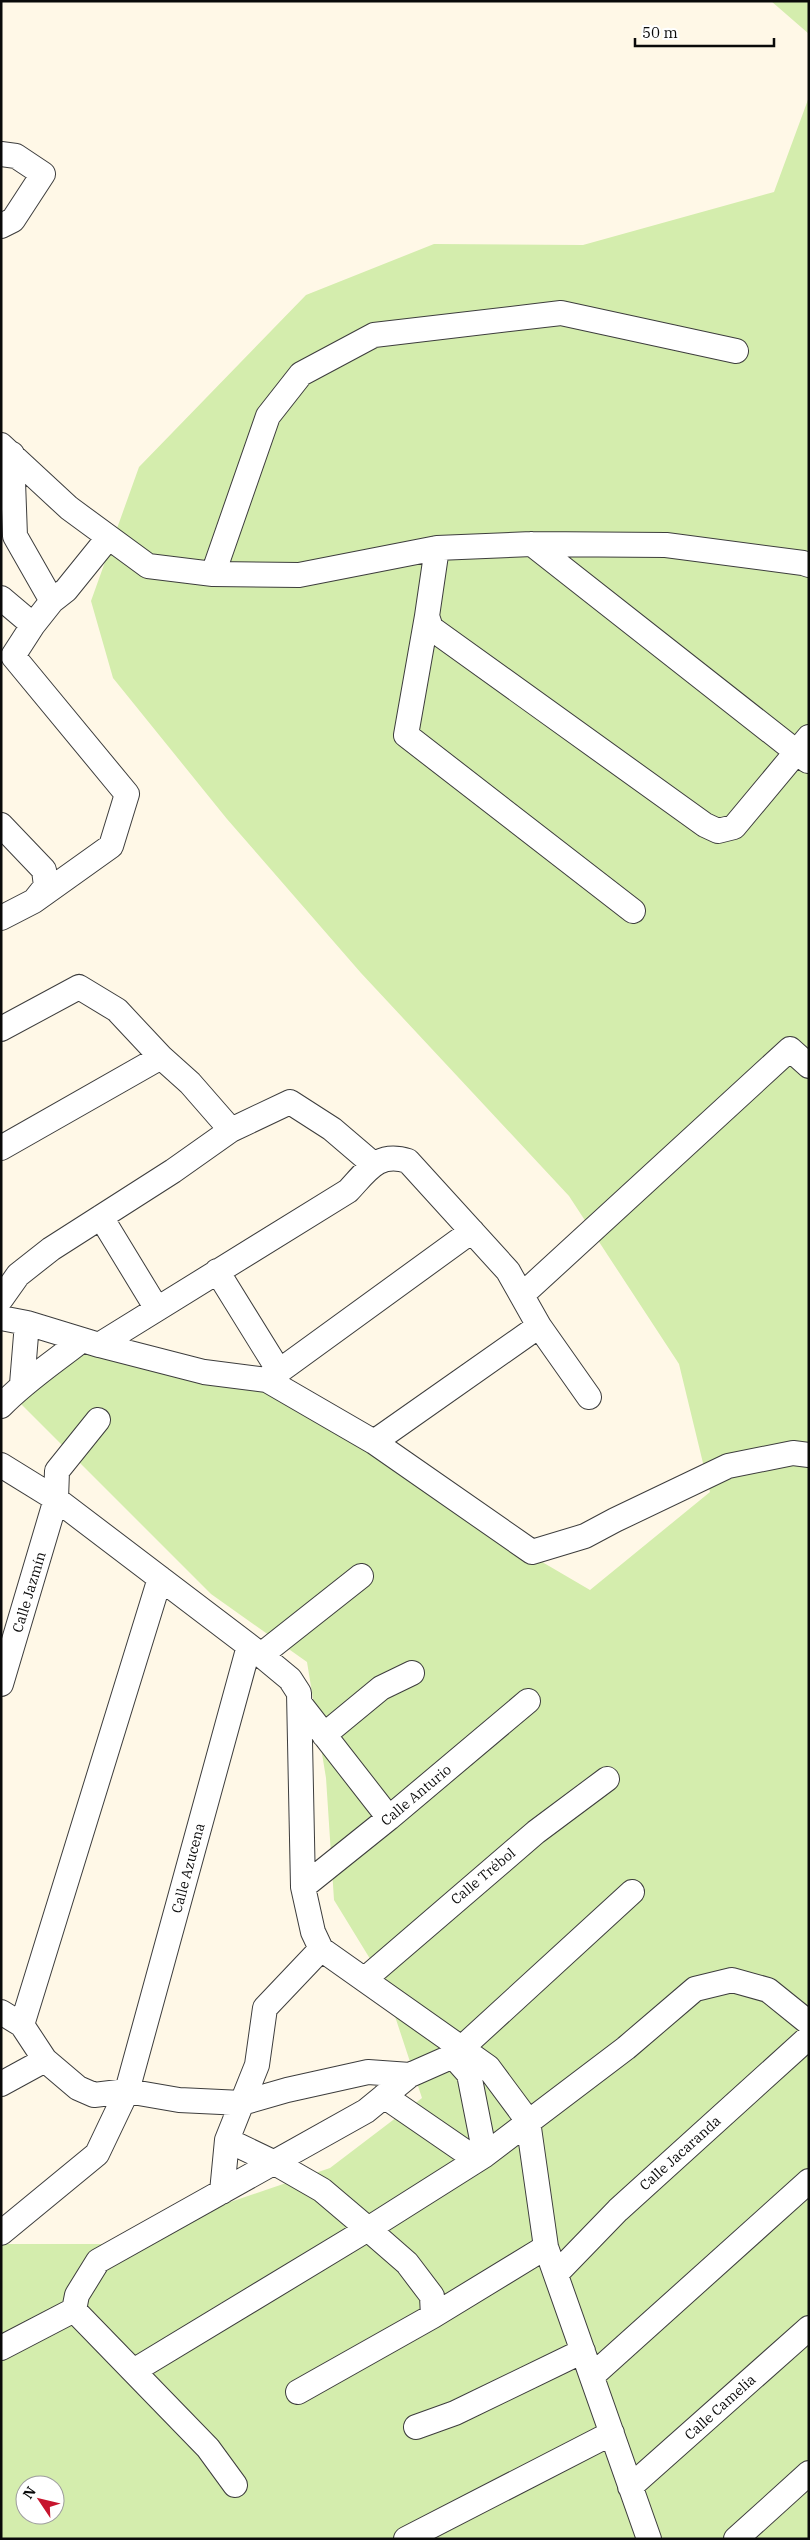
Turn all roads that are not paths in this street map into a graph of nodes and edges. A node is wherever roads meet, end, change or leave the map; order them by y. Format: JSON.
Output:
{"nodes":[{"id":1,"x":1,"y":154,"type":"edge"},
{"id":2,"x":1,"y":226,"type":"edge"},
{"id":3,"x":736,"y":351,"type":"dead end"},
{"id":4,"x":7,"y":449,"type":"edge"},
{"id":5,"x":108,"y":538,"type":"junction"},
{"id":6,"x":532,"y":544,"type":"junction"},
{"id":7,"x":437,"y":548,"type":"junction"},
{"id":8,"x":809,"y":566,"type":"edge"},
{"id":9,"x":213,"y":574,"type":"junction"},
{"id":10,"x":1,"y":598,"type":"edge"},
{"id":11,"x":52,"y":601,"type":"junction"},
{"id":12,"x":427,"y":616,"type":"junction"},
{"id":13,"x":33,"y":624,"type":"junction"},
{"id":14,"x":805,"y":750,"type":"edge"},
{"id":15,"x":1,"y":825,"type":"edge"},
{"id":16,"x":34,"y":901,"type":"junction"},
{"id":17,"x":633,"y":912,"type":"dead end"},
{"id":18,"x":1,"y":918,"type":"edge"},
{"id":19,"x":1,"y":1029,"type":"edge"},
{"id":20,"x":160,"y":1057,"type":"junction"},
{"id":21,"x":809,"y":1066,"type":"edge"},
{"id":22,"x":231,"y":1130,"type":"junction"},
{"id":23,"x":1,"y":1148,"type":"edge"},
{"id":24,"x":373,"y":1164,"type":"junction"},
{"id":25,"x":101,"y":1217,"type":"junction"},
{"id":26,"x":472,"y":1231,"type":"junction"},
{"id":27,"x":217,"y":1271,"type":"junction"},
{"id":28,"x":522,"y":1295,"type":"junction"},
{"id":29,"x":1,"y":1299,"type":"edge"},
{"id":30,"x":157,"y":1309,"type":"junction"},
{"id":31,"x":1,"y":1318,"type":"edge"},
{"id":32,"x":28,"y":1323,"type":"junction"},
{"id":33,"x":539,"y":1326,"type":"junction"},
{"id":34,"x":90,"y":1343,"type":"junction"},
{"id":35,"x":273,"y":1375,"type":"junction"},
{"id":36,"x":22,"y":1384,"type":"junction"},
{"id":37,"x":589,"y":1397,"type":"dead end"},
{"id":38,"x":1,"y":1406,"type":"edge"},
{"id":39,"x":98,"y":1420,"type":"dead end"},
{"id":40,"x":374,"y":1442,"type":"junction"},
{"id":41,"x":809,"y":1456,"type":"edge"},
{"id":42,"x":1,"y":1465,"type":"edge"},
{"id":43,"x":56,"y":1499,"type":"junction"},
{"id":44,"x":361,"y":1576,"type":"dead end"},
{"id":45,"x":160,"y":1578,"type":"junction"},
{"id":46,"x":255,"y":1650,"type":"junction"},
{"id":47,"x":412,"y":1673,"type":"dead end"},
{"id":48,"x":1,"y":1684,"type":"edge"},
{"id":49,"x":528,"y":1701,"type":"dead end"},
{"id":50,"x":301,"y":1705,"type":"junction"},
{"id":51,"x":324,"y":1735,"type":"junction"},
{"id":52,"x":607,"y":1779,"type":"dead end"},
{"id":53,"x":389,"y":1818,"type":"junction"},
{"id":54,"x":304,"y":1887,"type":"junction"},
{"id":55,"x":632,"y":1892,"type":"dead end"},
{"id":56,"x":321,"y":1949,"type":"junction"},
{"id":57,"x":365,"y":1979,"type":"junction"},
{"id":58,"x":1,"y":2012,"type":"edge"},
{"id":59,"x":809,"y":2023,"type":"edge"},
{"id":60,"x":22,"y":2025,"type":"junction"},
{"id":61,"x":805,"y":2048,"type":"edge"},
{"id":62,"x":456,"y":2052,"type":"junction"},
{"id":63,"x":46,"y":2060,"type":"junction"},
{"id":64,"x":410,"y":2075,"type":"junction"},
{"id":65,"x":1,"y":2084,"type":"edge"},
{"id":66,"x":127,"y":2091,"type":"junction"},
{"id":67,"x":384,"y":2096,"type":"junction"},
{"id":68,"x":242,"y":2103,"type":"junction"},
{"id":69,"x":528,"y":2121,"type":"junction"},
{"id":70,"x":227,"y":2140,"type":"junction"},
{"id":71,"x":481,"y":2157,"type":"junction"},
{"id":72,"x":275,"y":2163,"type":"junction"},
{"id":73,"x":809,"y":2180,"type":"edge"},
{"id":74,"x":222,"y":2192,"type":"junction"},
{"id":75,"x":368,"y":2229,"type":"junction"},
{"id":76,"x":1,"y":2233,"type":"edge"},
{"id":77,"x":546,"y":2247,"type":"junction"},
{"id":78,"x":556,"y":2274,"type":"junction"},
{"id":79,"x":74,"y":2310,"type":"junction"},
{"id":80,"x":433,"y":2316,"type":"junction"},
{"id":81,"x":809,"y":2328,"type":"edge"},
{"id":82,"x":1,"y":2348,"type":"edge"},
{"id":83,"x":583,"y":2351,"type":"junction"},
{"id":84,"x":135,"y":2370,"type":"junction"},
{"id":85,"x":592,"y":2376,"type":"junction"},
{"id":86,"x":298,"y":2392,"type":"dead end"},
{"id":87,"x":416,"y":2427,"type":"dead end"},
{"id":88,"x":612,"y":2433,"type":"junction"},
{"id":89,"x":809,"y":2473,"type":"edge"},
{"id":90,"x":235,"y":2485,"type":"dead end"},
{"id":91,"x":630,"y":2487,"type":"junction"},
{"id":92,"x":406,"y":2539,"type":"edge"},
{"id":93,"x":649,"y":2539,"type":"edge"},
{"id":94,"x":736,"y":2539,"type":"edge"}],
"edges":[{"from":1,"to":2,"type":"street"},
{"from":3,"to":9,"type":"street"},
{"from":4,"to":5,"type":"street"},
{"from":4,"to":11,"type":"street"},
{"from":5,"to":9,"type":"street"},
{"from":5,"to":11,"type":"street"},
{"from":6,"to":7,"type":"street"},
{"from":6,"to":8,"type":"street"},
{"from":6,"to":14,"type":"street"},
{"from":7,"to":9,"type":"street"},
{"from":7,"to":12,"type":"street"},
{"from":10,"to":13,"type":"street"},
{"from":11,"to":13,"type":"street"},
{"from":12,"to":14,"type":"street"},
{"from":12,"to":17,"type":"street"},
{"from":13,"to":16,"type":"street"},
{"from":15,"to":16,"type":"street"},
{"from":16,"to":18,"type":"street"},
{"from":19,"to":20,"type":"street"},
{"from":20,"to":22,"type":"street"},
{"from":20,"to":23,"type":"street"},
{"from":21,"to":28,"type":"street"},
{"from":22,"to":24,"type":"street"},
{"from":22,"to":25,"type":"street"},
{"from":24,"to":26,"type":"street"},
{"from":24,"to":27,"type":"street"},
{"from":25,"to":29,"type":"street"},
{"from":25,"to":30,"type":"street"},
{"from":26,"to":28,"type":"street"},
{"from":26,"to":35,"type":"street"},
{"from":27,"to":30,"type":"street"},
{"from":27,"to":35,"type":"street"},
{"from":28,"to":33,"type":"street"},
{"from":30,"to":34,"type":"street"},
{"from":31,"to":32,"type":"street"},
{"from":32,"to":34,"type":"street"},
{"from":32,"to":36,"type":"street"},
{"from":33,"to":37,"type":"street"},
{"from":33,"to":40,"type":"street"},
{"from":34,"to":35,"type":"street"},
{"from":34,"to":36,"type":"street"},
{"from":35,"to":40,"type":"street"},
{"from":36,"to":38,"type":"street"},
{"from":39,"to":43,"type":"street","name":"Calle Jazmín"},
{"from":40,"to":41,"type":"street"},
{"from":42,"to":43,"type":"street"},
{"from":43,"to":45,"type":"street"},
{"from":43,"to":48,"type":"street","name":"Calle Jazmín"},
{"from":44,"to":46,"type":"street"},
{"from":45,"to":46,"type":"street"},
{"from":45,"to":60,"type":"street"},
{"from":46,"to":50,"type":"street"},
{"from":46,"to":66,"type":"street","name":"Calle Azucena"},
{"from":47,"to":51,"type":"street"},
{"from":49,"to":53,"type":"street","name":"Calle Anturio"},
{"from":50,"to":51,"type":"street"},
{"from":50,"to":54,"type":"street"},
{"from":51,"to":53,"type":"street"},
{"from":52,"to":57,"type":"street","name":"Calle Trébol"},
{"from":53,"to":54,"type":"street","name":"Calle Anturio"},
{"from":54,"to":56,"type":"street"},
{"from":55,"to":62,"type":"street"},
{"from":56,"to":57,"type":"street"},
{"from":56,"to":68,"type":"street"},
{"from":57,"to":62,"type":"street"},
{"from":58,"to":60,"type":"street"},
{"from":59,"to":69,"type":"street"},
{"from":60,"to":63,"type":"street"},
{"from":61,"to":78,"type":"street","name":"Calle Jacaranda"},
{"from":62,"to":64,"type":"street"},
{"from":62,"to":69,"type":"street"},
{"from":62,"to":71,"type":"street"},
{"from":63,"to":65,"type":"street"},
{"from":63,"to":66,"type":"street"},
{"from":64,"to":67,"type":"street"},
{"from":64,"to":68,"type":"street"},
{"from":66,"to":68,"type":"street"},
{"from":66,"to":76,"type":"street","name":"Calle Azucena"},
{"from":67,"to":71,"type":"street"},
{"from":67,"to":72,"type":"street"},
{"from":68,"to":70,"type":"street"},
{"from":69,"to":71,"type":"street"},
{"from":69,"to":77,"type":"street"},
{"from":70,"to":72,"type":"street"},
{"from":70,"to":74,"type":"street"},
{"from":71,"to":75,"type":"street"},
{"from":72,"to":74,"type":"street"},
{"from":72,"to":75,"type":"street"},
{"from":73,"to":85,"type":"street"},
{"from":74,"to":79,"type":"street"},
{"from":75,"to":80,"type":"street"},
{"from":75,"to":84,"type":"street"},
{"from":77,"to":78,"type":"street"},
{"from":77,"to":80,"type":"street"},
{"from":78,"to":83,"type":"street"},
{"from":79,"to":82,"type":"street"},
{"from":79,"to":84,"type":"street"},
{"from":80,"to":86,"type":"street"},
{"from":81,"to":91,"type":"street","name":"Calle Camelia"},
{"from":83,"to":85,"type":"street"},
{"from":83,"to":87,"type":"street"},
{"from":84,"to":90,"type":"street"},
{"from":85,"to":88,"type":"street"},
{"from":88,"to":91,"type":"street"},
{"from":88,"to":92,"type":"street"},
{"from":89,"to":94,"type":"street"},
{"from":91,"to":93,"type":"street"}]}
